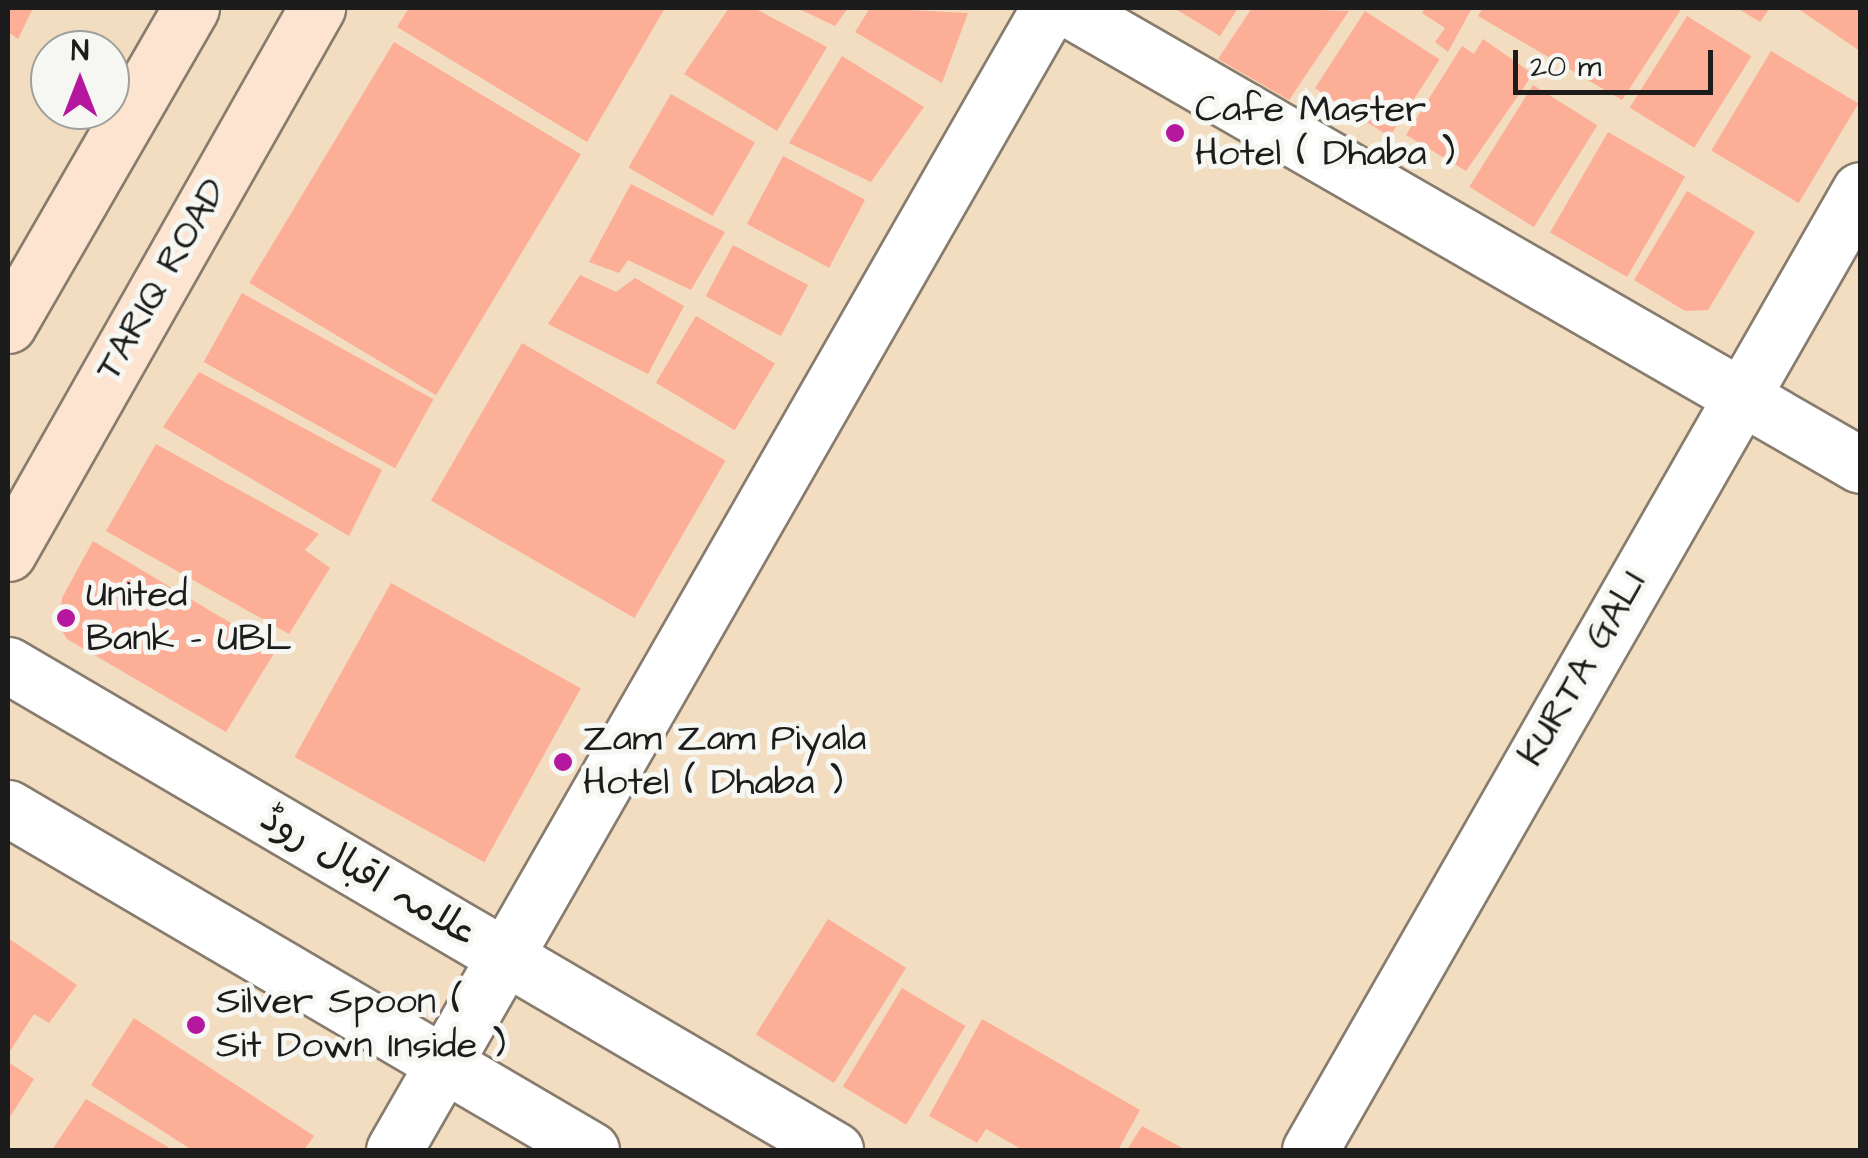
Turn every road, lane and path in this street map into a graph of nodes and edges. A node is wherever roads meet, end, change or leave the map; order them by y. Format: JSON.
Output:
{"nodes":[{"id":1,"x":191,"y":8,"type":"edge"},
{"id":2,"x":317,"y":8,"type":"edge"},
{"id":3,"x":1049,"y":8,"type":"edge"},
{"id":4,"x":1067,"y":8,"type":"edge"},
{"id":5,"x":1860,"y":190,"type":"edge"},
{"id":6,"x":8,"y":325,"type":"edge"},
{"id":7,"x":1739,"y":396,"type":"junction"},
{"id":8,"x":1860,"y":465,"type":"edge"},
{"id":9,"x":8,"y":553,"type":"edge"},
{"id":10,"x":8,"y":665,"type":"edge"},
{"id":11,"x":8,"y":808,"type":"edge"},
{"id":12,"x":507,"y":958,"type":"junction"},
{"id":13,"x":445,"y":1065,"type":"junction"},
{"id":14,"x":394,"y":1150,"type":"edge"},
{"id":15,"x":590,"y":1150,"type":"edge"},
{"id":16,"x":835,"y":1150,"type":"edge"},
{"id":17,"x":1310,"y":1150,"type":"edge"}],
"edges":[{"from":1,"to":6,"type":"main road"},
{"from":2,"to":9,"type":"main road","name":"TARIQ ROAD"},
{"from":3,"to":12,"type":"street"},
{"from":4,"to":7,"type":"street"},
{"from":5,"to":7,"type":"street","name":"KURTA GALI"},
{"from":7,"to":8,"type":"street"},
{"from":7,"to":17,"type":"street","name":"KURTA GALI"},
{"from":10,"to":12,"type":"street","name":"علامہ اقبال روڈ"},
{"from":11,"to":13,"type":"street"},
{"from":12,"to":13,"type":"street"},
{"from":12,"to":16,"type":"street","name":"علامہ اقبال روڈ"},
{"from":13,"to":14,"type":"street"},
{"from":13,"to":15,"type":"street"}]}
